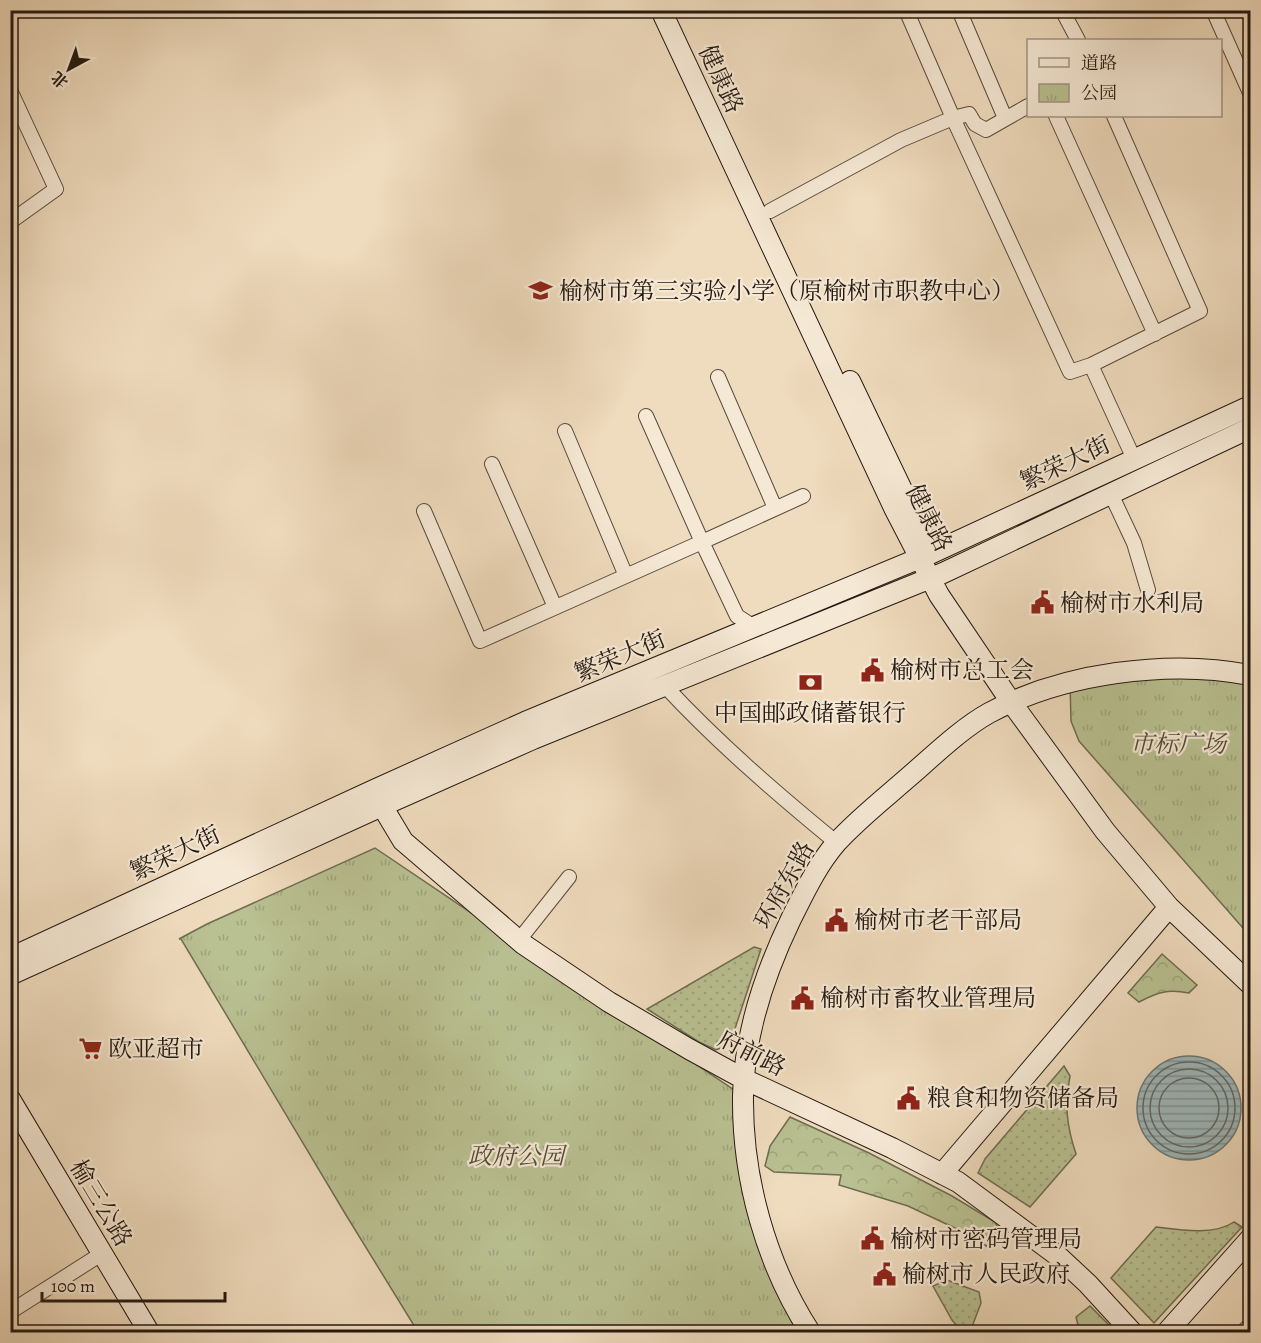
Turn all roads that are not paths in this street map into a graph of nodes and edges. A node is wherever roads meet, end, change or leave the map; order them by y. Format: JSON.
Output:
{"nodes":[{"id":1,"x":661,"y":10,"type":"edge"},
{"id":2,"x":674,"y":10,"type":"edge"},
{"id":3,"x":906,"y":10,"type":"edge"},
{"id":4,"x":958,"y":10,"type":"edge"},
{"id":5,"x":1062,"y":10,"type":"edge"},
{"id":6,"x":1213,"y":10,"type":"edge"},
{"id":7,"x":1077,"y":39,"type":"edge"},
{"id":8,"x":10,"y":90,"type":"edge"},
{"id":9,"x":1251,"y":93,"type":"edge"},
{"id":10,"x":1027,"y":107,"type":"edge"},
{"id":11,"x":1056,"y":117,"type":"edge"},
{"id":12,"x":1114,"y":117,"type":"edge"},
{"id":13,"x":953,"y":118,"type":"junction"},
{"id":14,"x":1005,"y":118,"type":"junction"},
{"id":15,"x":770,"y":211,"type":"junction"},
{"id":16,"x":10,"y":222,"type":"edge"},
{"id":17,"x":1155,"y":334,"type":"junction"},
{"id":18,"x":1090,"y":365,"type":"junction"},
{"id":19,"x":718,"y":377,"type":"dead end"},
{"id":20,"x":1251,"y":406,"type":"edge"},
{"id":21,"x":646,"y":416,"type":"dead end"},
{"id":22,"x":565,"y":431,"type":"dead end"},
{"id":23,"x":1249,"y":434,"type":"edge"},
{"id":24,"x":1134,"y":459,"type":"junction"},
{"id":25,"x":492,"y":464,"type":"dead end"},
{"id":26,"x":1111,"y":494,"type":"junction"},
{"id":27,"x":803,"y":496,"type":"dead end"},
{"id":28,"x":775,"y":508,"type":"junction"},
{"id":29,"x":424,"y":511,"type":"dead end"},
{"id":30,"x":702,"y":542,"type":"junction"},
{"id":31,"x":926,"y":555,"type":"junction"},
{"id":32,"x":937,"y":575,"type":"junction"},
{"id":33,"x":626,"y":576,"type":"junction"},
{"id":34,"x":1148,"y":590,"type":"dead end"},
{"id":35,"x":555,"y":607,"type":"junction"},
{"id":36,"x":754,"y":627,"type":"junction"},
{"id":37,"x":1251,"y":675,"type":"edge"},
{"id":38,"x":665,"y":686,"type":"junction"},
{"id":39,"x":1016,"y":701,"type":"junction"},
{"id":40,"x":379,"y":797,"type":"junction"},
{"id":41,"x":837,"y":843,"type":"junction"},
{"id":42,"x":569,"y":878,"type":"dead end"},
{"id":43,"x":1168,"y":907,"type":"junction"},
{"id":44,"x":519,"y":940,"type":"junction"},
{"id":45,"x":10,"y":958,"type":"edge"},
{"id":46,"x":1251,"y":970,"type":"edge"},
{"id":47,"x":10,"y":975,"type":"edge"},
{"id":48,"x":1251,"y":984,"type":"edge"},
{"id":49,"x":744,"y":1078,"type":"junction"},
{"id":50,"x":10,"y":1099,"type":"edge"},
{"id":51,"x":10,"y":1120,"type":"edge"},
{"id":52,"x":942,"y":1174,"type":"junction"},
{"id":53,"x":1251,"y":1239,"type":"edge"},
{"id":54,"x":95,"y":1258,"type":"junction"},
{"id":55,"x":10,"y":1312,"type":"edge"},
{"id":56,"x":1251,"y":1325,"type":"edge"},
{"id":57,"x":139,"y":1332,"type":"edge"},
{"id":58,"x":148,"y":1332,"type":"edge"},
{"id":59,"x":810,"y":1332,"type":"edge"},
{"id":60,"x":1132,"y":1332,"type":"edge"},
{"id":61,"x":1167,"y":1332,"type":"edge"},
{"id":62,"x":1244,"y":1332,"type":"edge"}],
"edges":[{"from":1,"to":31,"type":"main road","name":"健康路"},
{"from":2,"to":15,"type":"main road","name":"健康路"},
{"from":3,"to":13,"type":"street"},
{"from":4,"to":14,"type":"street"},
{"from":5,"to":7,"type":"street"},
{"from":6,"to":9,"type":"street"},
{"from":8,"to":16,"type":"street"},
{"from":10,"to":14,"type":"street"},
{"from":11,"to":17,"type":"street"},
{"from":12,"to":17,"type":"street"},
{"from":13,"to":14,"type":"street"},
{"from":13,"to":15,"type":"street"},
{"from":13,"to":18,"type":"street"},
{"from":15,"to":31,"type":"main road","name":"健康路"},
{"from":17,"to":18,"type":"street"},
{"from":18,"to":24,"type":"street"},
{"from":19,"to":28,"type":"street"},
{"from":20,"to":24,"type":"main road","name":"繁荣大街"},
{"from":21,"to":30,"type":"street"},
{"from":22,"to":33,"type":"street"},
{"from":23,"to":26,"type":"main road","name":"繁荣大街"},
{"from":24,"to":31,"type":"main road","name":"繁荣大街"},
{"from":25,"to":35,"type":"street"},
{"from":26,"to":32,"type":"main road","name":"繁荣大街"},
{"from":26,"to":34,"type":"street"},
{"from":27,"to":28,"type":"street"},
{"from":28,"to":30,"type":"street"},
{"from":29,"to":35,"type":"street"},
{"from":30,"to":33,"type":"street"},
{"from":30,"to":36,"type":"street"},
{"from":31,"to":32,"type":"main road","name":"健康路"},
{"from":31,"to":36,"type":"main road","name":"繁荣大街"},
{"from":32,"to":38,"type":"main road","name":"繁荣大街"},
{"from":32,"to":39,"type":"main road","name":"健康路"},
{"from":33,"to":35,"type":"street"},
{"from":36,"to":40,"type":"main road","name":"繁荣大街"},
{"from":37,"to":39,"type":"main road","name":"环府东路"},
{"from":38,"to":40,"type":"main road","name":"繁荣大街"},
{"from":38,"to":41,"type":"street"},
{"from":39,"to":41,"type":"main road","name":"环府东路"},
{"from":39,"to":43,"type":"main road","name":"健康路"},
{"from":39,"to":46,"type":"main road","name":"健康路"},
{"from":40,"to":44,"type":"main road","name":"府前路"},
{"from":40,"to":45,"type":"main road","name":"繁荣大街"},
{"from":40,"to":47,"type":"main road","name":"繁荣大街"},
{"from":41,"to":49,"type":"main road","name":"环府东路"},
{"from":42,"to":44,"type":"street"},
{"from":43,"to":48,"type":"main road","name":"健康路"},
{"from":43,"to":52,"type":"main road"},
{"from":44,"to":49,"type":"main road","name":"府前路"},
{"from":49,"to":52,"type":"main road","name":"府前路"},
{"from":49,"to":59,"type":"main road","name":"环府东路"},
{"from":50,"to":58,"type":"main road","name":"榆三公路"},
{"from":51,"to":54,"type":"main road","name":"榆三公路"},
{"from":52,"to":60,"type":"main road","name":"府前路"},
{"from":53,"to":61,"type":"main road"},
{"from":54,"to":55,"type":"street"},
{"from":54,"to":57,"type":"main road","name":"榆三公路"},
{"from":56,"to":62,"type":"street"}]}
